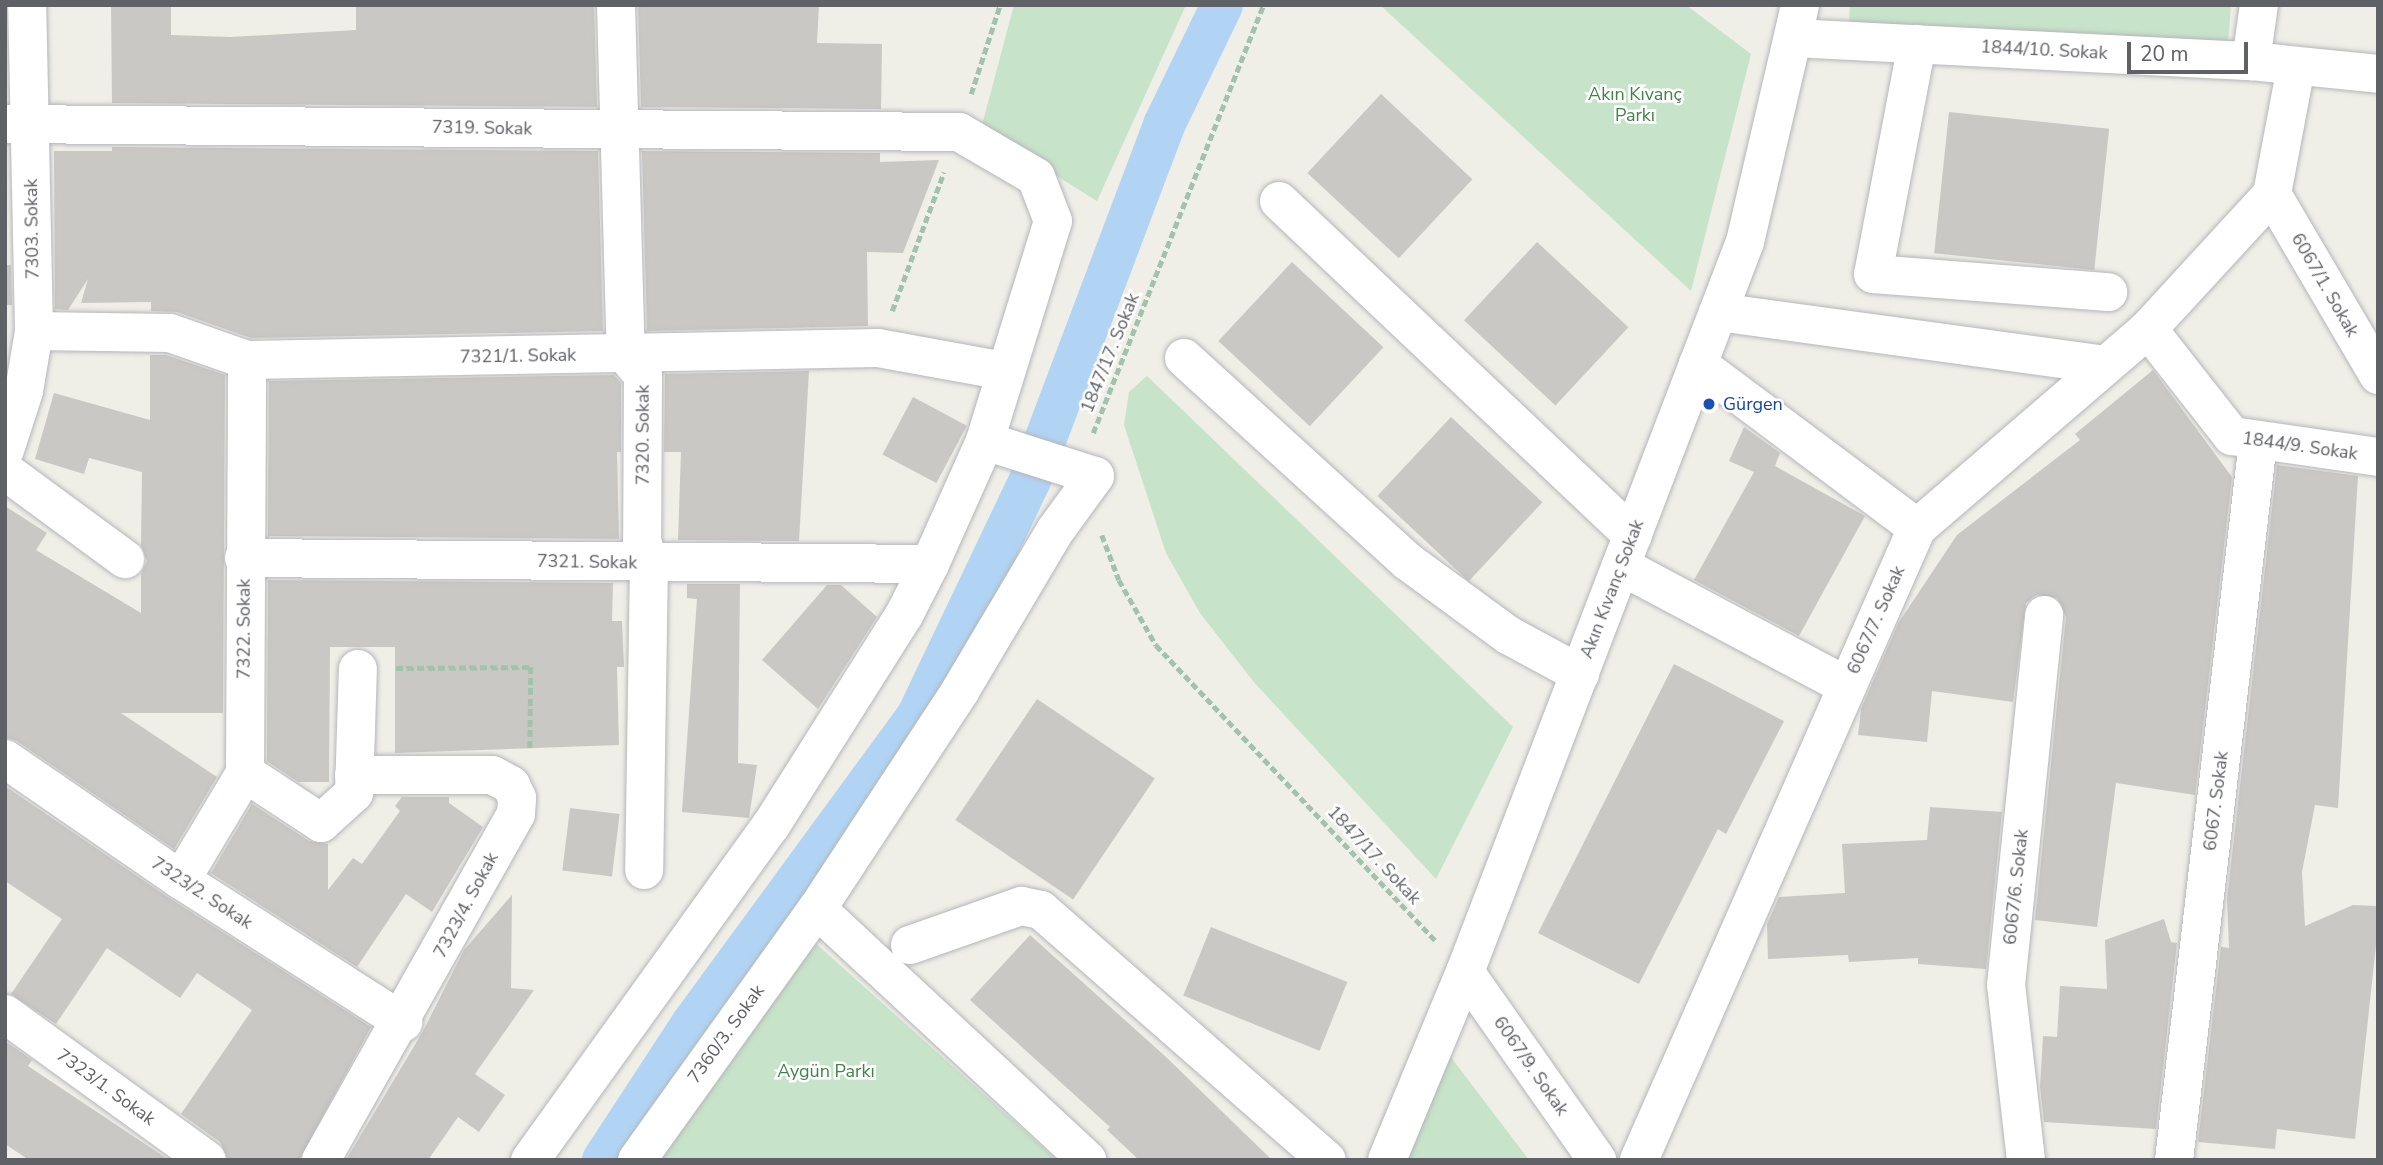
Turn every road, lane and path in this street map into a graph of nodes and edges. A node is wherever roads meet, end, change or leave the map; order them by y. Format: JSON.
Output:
{"nodes":[{"id":1,"x":27,"y":5,"type":"edge"},
{"id":2,"x":616,"y":5,"type":"edge"},
{"id":3,"x":1000,"y":5,"type":"edge"},
{"id":4,"x":1263,"y":5,"type":"edge"},
{"id":5,"x":2259,"y":5,"type":"edge"},
{"id":6,"x":1796,"y":21,"type":"edge"},
{"id":7,"x":1917,"y":44,"type":"junction"},
{"id":8,"x":2251,"y":61,"type":"junction"},
{"id":9,"x":2296,"y":67,"type":"junction"},
{"id":10,"x":2378,"y":74,"type":"edge"},
{"id":11,"x":18,"y":124,"type":"edge"},
{"id":12,"x":619,"y":129,"type":"junction"},
{"id":13,"x":959,"y":132,"type":"junction"},
{"id":14,"x":2272,"y":194,"type":"junction"},
{"id":15,"x":1279,"y":201,"type":"dead end"},
{"id":16,"x":2108,"y":292,"type":"dead end"},
{"id":17,"x":1718,"y":312,"type":"junction"},
{"id":18,"x":2148,"y":329,"type":"junction"},
{"id":19,"x":34,"y":331,"type":"junction"},
{"id":20,"x":878,"y":348,"type":"junction"},
{"id":21,"x":626,"y":355,"type":"junction"},
{"id":22,"x":1184,"y":358,"type":"dead end"},
{"id":23,"x":247,"y":360,"type":"junction"},
{"id":24,"x":1698,"y":364,"type":"junction"},
{"id":25,"x":2104,"y":365,"type":"junction"},
{"id":26,"x":1004,"y":371,"type":"junction"},
{"id":27,"x":2378,"y":375,"type":"edge"},
{"id":28,"x":2258,"y":442,"type":"junction"},
{"id":29,"x":991,"y":443,"type":"junction"},
{"id":30,"x":5,"y":450,"type":"edge"},
{"id":31,"x":2378,"y":457,"type":"edge"},
{"id":32,"x":5,"y":471,"type":"edge"},
{"id":33,"x":1095,"y":476,"type":"junction"},
{"id":34,"x":1917,"y":527,"type":"junction"},
{"id":35,"x":1627,"y":551,"type":"junction"},
{"id":36,"x":244,"y":558,"type":"junction"},
{"id":37,"x":125,"y":559,"type":"dead end"},
{"id":38,"x":649,"y":563,"type":"junction"},
{"id":39,"x":930,"y":564,"type":"junction"},
{"id":40,"x":2045,"y":615,"type":"dead end"},
{"id":41,"x":358,"y":669,"type":"joint"},
{"id":42,"x":1580,"y":674,"type":"junction"},
{"id":43,"x":1847,"y":686,"type":"junction"},
{"id":44,"x":5,"y":759,"type":"edge"},
{"id":45,"x":245,"y":773,"type":"junction"},
{"id":46,"x":354,"y":775,"type":"junction"},
{"id":47,"x":511,"y":785,"type":"junction"},
{"id":48,"x":644,"y":870,"type":"dead end"},
{"id":49,"x":181,"y":880,"type":"junction"},
{"id":50,"x":817,"y":909,"type":"junction"},
{"id":51,"x":910,"y":945,"type":"dead end"},
{"id":52,"x":1465,"y":972,"type":"junction"},
{"id":53,"x":5,"y":1014,"type":"edge"},
{"id":54,"x":403,"y":1022,"type":"junction"},
{"id":55,"x":207,"y":1160,"type":"edge"},
{"id":56,"x":321,"y":1160,"type":"edge"},
{"id":57,"x":530,"y":1160,"type":"edge"},
{"id":58,"x":637,"y":1160,"type":"edge"},
{"id":59,"x":1087,"y":1160,"type":"edge"},
{"id":60,"x":1327,"y":1160,"type":"edge"},
{"id":61,"x":1387,"y":1160,"type":"edge"},
{"id":62,"x":1598,"y":1160,"type":"edge"},
{"id":63,"x":1639,"y":1160,"type":"edge"},
{"id":64,"x":2027,"y":1160,"type":"edge"},
{"id":65,"x":2174,"y":1160,"type":"edge"}],
"edges":[{"from":1,"to":11,"type":"street","name":"7303. Sokak"},
{"from":2,"to":12,"type":"street","name":"7320. Sokak"},
{"from":3,"to":13,"type":"path"},
{"from":4,"to":33,"type":"path","name":"1847/17. Sokak"},
{"from":5,"to":8,"type":"street"},
{"from":6,"to":7,"type":"street","name":"1844/10. Sokak"},
{"from":6,"to":17,"type":"street","name":"Akın Kıvanç Sokak"},
{"from":7,"to":8,"type":"street","name":"1844/10. Sokak"},
{"from":7,"to":16,"type":"street"},
{"from":8,"to":9,"type":"street","name":"1844/10. Sokak"},
{"from":9,"to":10,"type":"street","name":"1844/10. Sokak"},
{"from":9,"to":14,"type":"street"},
{"from":11,"to":12,"type":"street","name":"7319. Sokak"},
{"from":11,"to":19,"type":"street","name":"7303. Sokak"},
{"from":12,"to":13,"type":"street","name":"7319. Sokak"},
{"from":12,"to":21,"type":"street","name":"7320. Sokak"},
{"from":13,"to":20,"type":"path"},
{"from":13,"to":26,"type":"street"},
{"from":14,"to":18,"type":"street","name":"6067/7. Sokak"},
{"from":14,"to":27,"type":"street","name":"6067/1. Sokak"},
{"from":15,"to":35,"type":"street"},
{"from":17,"to":24,"type":"street","name":"Akın Kıvanç Sokak"},
{"from":17,"to":25,"type":"street"},
{"from":18,"to":25,"type":"street","name":"6067/7. Sokak"},
{"from":18,"to":28,"type":"street","name":"1844/9. Sokak"},
{"from":19,"to":23,"type":"street","name":"7321/1. Sokak"},
{"from":19,"to":30,"type":"street","name":"7303. Sokak"},
{"from":20,"to":21,"type":"street","name":"7321/1. Sokak"},
{"from":20,"to":26,"type":"street","name":"7321/1. Sokak"},
{"from":21,"to":23,"type":"street","name":"7321/1. Sokak"},
{"from":21,"to":38,"type":"street","name":"7320. Sokak"},
{"from":22,"to":42,"type":"street"},
{"from":23,"to":36,"type":"street","name":"7322. Sokak"},
{"from":24,"to":34,"type":"street"},
{"from":24,"to":35,"type":"street","name":"Akın Kıvanç Sokak"},
{"from":25,"to":34,"type":"street","name":"6067/7. Sokak"},
{"from":26,"to":29,"type":"street"},
{"from":28,"to":31,"type":"street","name":"1844/9. Sokak"},
{"from":28,"to":65,"type":"street","name":"6067. Sokak"},
{"from":29,"to":33,"type":"street"},
{"from":29,"to":39,"type":"street"},
{"from":32,"to":37,"type":"street"},
{"from":33,"to":50,"type":"street","name":"7360/3. Sokak"},
{"from":33,"to":52,"type":"path","name":"1847/17. Sokak"},
{"from":34,"to":43,"type":"street","name":"6067/7. Sokak"},
{"from":35,"to":42,"type":"street","name":"Akın Kıvanç Sokak"},
{"from":35,"to":43,"type":"street"},
{"from":36,"to":38,"type":"street","name":"7321. Sokak"},
{"from":36,"to":45,"type":"street","name":"7322. Sokak"},
{"from":38,"to":39,"type":"street","name":"7321. Sokak"},
{"from":38,"to":48,"type":"street","name":"7320. Sokak"},
{"from":39,"to":57,"type":"street"},
{"from":40,"to":64,"type":"street","name":"6067/6. Sokak"},
{"from":41,"to":46,"type":"street"},
{"from":41,"to":47,"type":"path"},
{"from":42,"to":52,"type":"street","name":"Akın Kıvanç Sokak"},
{"from":43,"to":63,"type":"street","name":"6067/7. Sokak"},
{"from":44,"to":49,"type":"street","name":"7323/2. Sokak"},
{"from":45,"to":46,"type":"street"},
{"from":45,"to":49,"type":"street"},
{"from":46,"to":47,"type":"street"},
{"from":47,"to":54,"type":"street","name":"7323/4. Sokak"},
{"from":49,"to":54,"type":"street","name":"7323/2. Sokak"},
{"from":50,"to":58,"type":"street","name":"7360/3. Sokak"},
{"from":50,"to":59,"type":"street"},
{"from":51,"to":60,"type":"street"},
{"from":52,"to":61,"type":"street","name":"Akın Kıvanç Sokak"},
{"from":52,"to":62,"type":"street","name":"6067/9. Sokak"},
{"from":53,"to":55,"type":"street","name":"7323/1. Sokak"},
{"from":54,"to":56,"type":"street","name":"7323/4. Sokak"}]}
